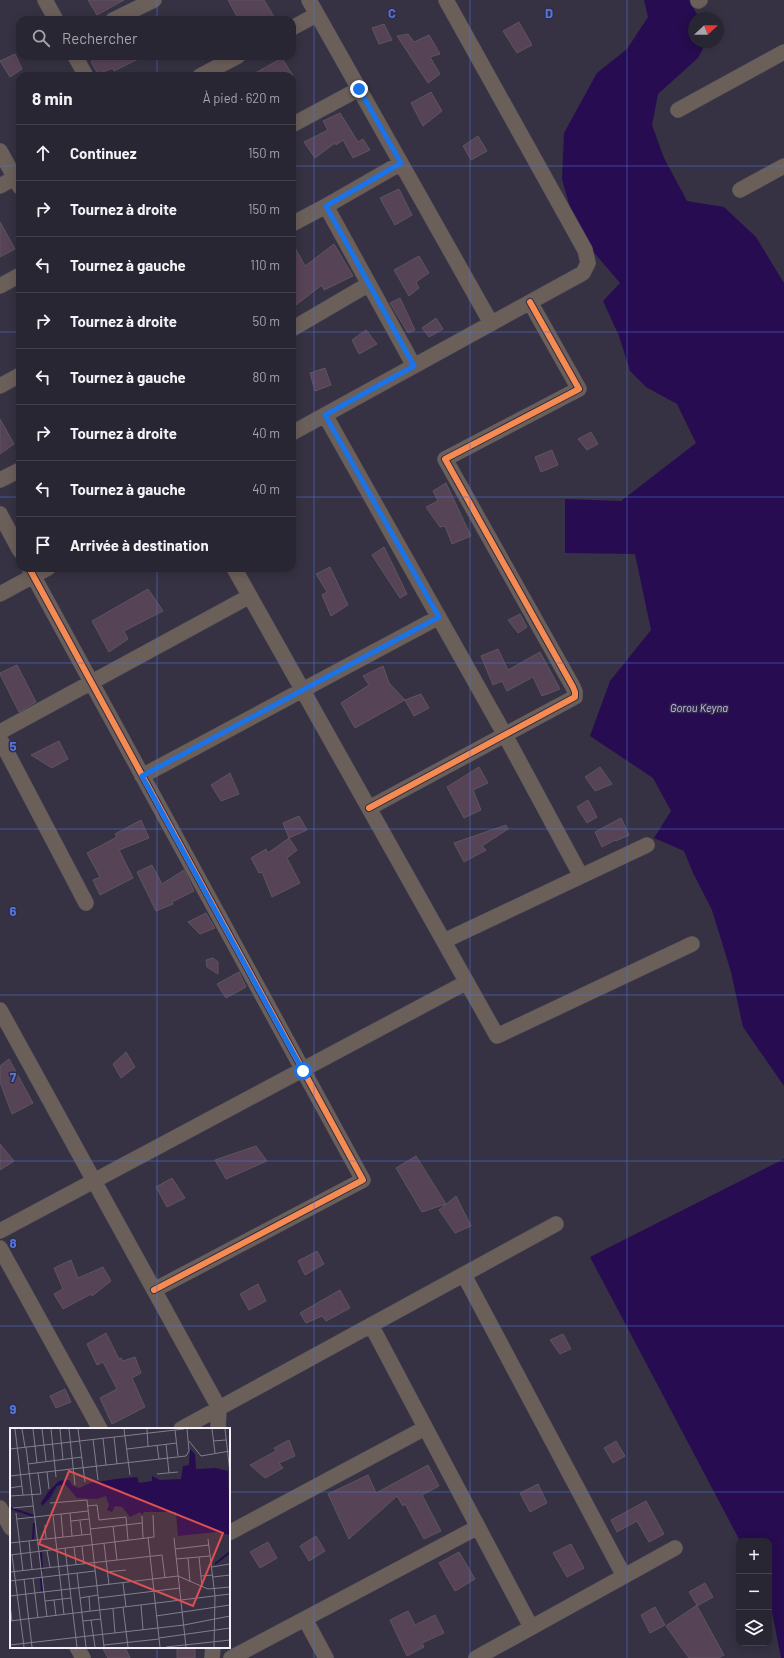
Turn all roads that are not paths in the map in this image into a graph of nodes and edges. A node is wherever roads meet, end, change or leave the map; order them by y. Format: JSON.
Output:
{"nodes":[{"id":1,"x":45,"y":0,"type":"edge"},
{"id":2,"x":154,"y":0,"type":"edge"},
{"id":3,"x":309,"y":0,"type":"edge"},
{"id":4,"x":446,"y":0,"type":"edge"},
{"id":5,"x":316,"y":15,"type":"junction"},
{"id":6,"x":54,"y":16,"type":"edge"},
{"id":7,"x":121,"y":16,"type":"edge"},
{"id":8,"x":296,"y":26,"type":"edge"},
{"id":9,"x":784,"y":52,"type":"edge"},
{"id":10,"x":77,"y":60,"type":"edge"},
{"id":11,"x":230,"y":60,"type":"edge"},
{"id":12,"x":84,"y":72,"type":"edge"},
{"id":13,"x":208,"y":72,"type":"edge"},
{"id":14,"x":359,"y":89,"type":"junction"},
{"id":15,"x":678,"y":110,"type":"dead end"},
{"id":16,"x":296,"y":123,"type":"edge"},
{"id":17,"x":0,"y":151,"type":"edge"},
{"id":18,"x":401,"y":163,"type":"junction"},
{"id":19,"x":784,"y":166,"type":"edge"},
{"id":20,"x":16,"y":177,"type":"edge"},
{"id":21,"x":16,"y":181,"type":"edge"},
{"id":22,"x":0,"y":186,"type":"edge"},
{"id":23,"x":740,"y":190,"type":"dead end"},
{"id":24,"x":326,"y":206,"type":"junction"},
{"id":25,"x":296,"y":222,"type":"edge"},
{"id":26,"x":16,"y":277,"type":"edge"},
{"id":27,"x":369,"y":284,"type":"junction"},
{"id":28,"x":0,"y":286,"type":"edge"},
{"id":29,"x":530,"y":302,"type":"junction"},
{"id":30,"x":491,"y":323,"type":"junction"},
{"id":31,"x":296,"y":327,"type":"edge"},
{"id":32,"x":414,"y":366,"type":"junction"},
{"id":33,"x":16,"y":377,"type":"edge"},
{"id":34,"x":0,"y":386,"type":"edge"},
{"id":35,"x":325,"y":415,"type":"junction"},
{"id":36,"x":296,"y":431,"type":"edge"},
{"id":37,"x":16,"y":472,"type":"edge"},
{"id":38,"x":0,"y":480,"type":"edge"},
{"id":39,"x":0,"y":514,"type":"edge"},
{"id":40,"x":16,"y":544,"type":"edge"},
{"id":41,"x":31,"y":572,"type":"edge"},
{"id":42,"x":236,"y":572,"type":"edge"},
{"id":43,"x":0,"y":594,"type":"edge"},
{"id":44,"x":250,"y":596,"type":"junction"},
{"id":45,"x":439,"y":617,"type":"junction"},
{"id":46,"x":92,"y":682,"type":"junction"},
{"id":47,"x":303,"y":690,"type":"junction"},
{"id":48,"x":0,"y":732,"type":"edge"},
{"id":49,"x":505,"y":735,"type":"junction"},
{"id":50,"x":0,"y":739,"type":"edge"},
{"id":51,"x":142,"y":776,"type":"junction"},
{"id":52,"x":369,"y":808,"type":"junction"},
{"id":53,"x":647,"y":845,"type":"dead end"},
{"id":54,"x":581,"y":876,"type":"junction"},
{"id":55,"x":86,"y":903,"type":"dead end"},
{"id":56,"x":444,"y":941,"type":"junction"},
{"id":57,"x":692,"y":944,"type":"dead end"},
{"id":58,"x":467,"y":982,"type":"junction"},
{"id":59,"x":0,"y":1010,"type":"edge"},
{"id":60,"x":303,"y":1071,"type":"junction"},
{"id":61,"x":94,"y":1181,"type":"junction"},
{"id":62,"x":556,"y":1224,"type":"dead end"},
{"id":63,"x":0,"y":1231,"type":"edge"},
{"id":64,"x":0,"y":1248,"type":"edge"},
{"id":65,"x":464,"y":1275,"type":"junction"},
{"id":66,"x":154,"y":1290,"type":"junction"},
{"id":67,"x":371,"y":1325,"type":"junction"},
{"id":68,"x":219,"y":1408,"type":"junction"},
{"id":69,"x":99,"y":1428,"type":"edge"},
{"id":70,"x":183,"y":1428,"type":"edge"},
{"id":71,"x":218,"y":1428,"type":"edge"},
{"id":72,"x":425,"y":1428,"type":"junction"},
{"id":73,"x":0,"y":1508,"type":"edge"},
{"id":74,"x":8,"y":1525,"type":"edge"},
{"id":75,"x":478,"y":1527,"type":"junction"},
{"id":76,"x":230,"y":1532,"type":"edge"},
{"id":77,"x":675,"y":1548,"type":"dead end"},
{"id":78,"x":624,"y":1576,"type":"junction"},
{"id":79,"x":305,"y":1619,"type":"junction"},
{"id":80,"x":531,"y":1627,"type":"junction"},
{"id":81,"x":78,"y":1648,"type":"edge"},
{"id":82,"x":83,"y":1658,"type":"edge"},
{"id":83,"x":231,"y":1658,"type":"edge"},
{"id":84,"x":326,"y":1658,"type":"edge"},
{"id":85,"x":476,"y":1658,"type":"edge"}],
"edges":[{"from":1,"to":6,"type":"street"},
{"from":2,"to":7,"type":"street"},
{"from":3,"to":5,"type":"street"},
{"from":4,"to":29,"type":"street"},
{"from":5,"to":8,"type":"street"},
{"from":5,"to":14,"type":"street"},
{"from":9,"to":15,"type":"street"},
{"from":10,"to":12,"type":"street"},
{"from":11,"to":13,"type":"street"},
{"from":14,"to":16,"type":"street"},
{"from":14,"to":18,"type":"street"},
{"from":17,"to":20,"type":"street"},
{"from":18,"to":24,"type":"street"},
{"from":18,"to":30,"type":"street"},
{"from":19,"to":23,"type":"street"},
{"from":21,"to":22,"type":"street"},
{"from":24,"to":25,"type":"street"},
{"from":24,"to":27,"type":"street"},
{"from":26,"to":28,"type":"street"},
{"from":27,"to":31,"type":"street"},
{"from":27,"to":32,"type":"street"},
{"from":29,"to":30,"type":"street"},
{"from":29,"to":49,"type":"street"},
{"from":30,"to":32,"type":"street"},
{"from":32,"to":35,"type":"street"},
{"from":33,"to":34,"type":"street"},
{"from":35,"to":36,"type":"street"},
{"from":35,"to":45,"type":"street"},
{"from":37,"to":38,"type":"street"},
{"from":39,"to":40,"type":"street"},
{"from":41,"to":43,"type":"street"},
{"from":41,"to":46,"type":"street"},
{"from":42,"to":44,"type":"street"},
{"from":44,"to":46,"type":"street"},
{"from":44,"to":47,"type":"street"},
{"from":45,"to":47,"type":"street"},
{"from":45,"to":49,"type":"street"},
{"from":46,"to":48,"type":"street"},
{"from":46,"to":51,"type":"street"},
{"from":47,"to":51,"type":"street"},
{"from":47,"to":52,"type":"street"},
{"from":49,"to":52,"type":"street"},
{"from":49,"to":54,"type":"street"},
{"from":50,"to":55,"type":"street"},
{"from":51,"to":60,"type":"street"},
{"from":52,"to":56,"type":"street"},
{"from":53,"to":54,"type":"street"},
{"from":54,"to":56,"type":"street"},
{"from":56,"to":58,"type":"street"},
{"from":57,"to":58,"type":"street"},
{"from":58,"to":60,"type":"street"},
{"from":59,"to":61,"type":"street"},
{"from":60,"to":61,"type":"street"},
{"from":60,"to":66,"type":"street"},
{"from":61,"to":63,"type":"street"},
{"from":61,"to":66,"type":"street"},
{"from":62,"to":65,"type":"street"},
{"from":64,"to":69,"type":"street"},
{"from":65,"to":67,"type":"street"},
{"from":65,"to":78,"type":"street"},
{"from":66,"to":68,"type":"street"},
{"from":67,"to":68,"type":"street"},
{"from":67,"to":72,"type":"street"},
{"from":68,"to":70,"type":"street"},
{"from":68,"to":71,"type":"street"},
{"from":72,"to":75,"type":"street"},
{"from":72,"to":76,"type":"street"},
{"from":73,"to":74,"type":"street"},
{"from":75,"to":79,"type":"street"},
{"from":75,"to":80,"type":"street"},
{"from":77,"to":78,"type":"street"},
{"from":78,"to":80,"type":"street"},
{"from":79,"to":83,"type":"street"},
{"from":79,"to":84,"type":"street"},
{"from":80,"to":85,"type":"street"},
{"from":81,"to":82,"type":"street"}]}
